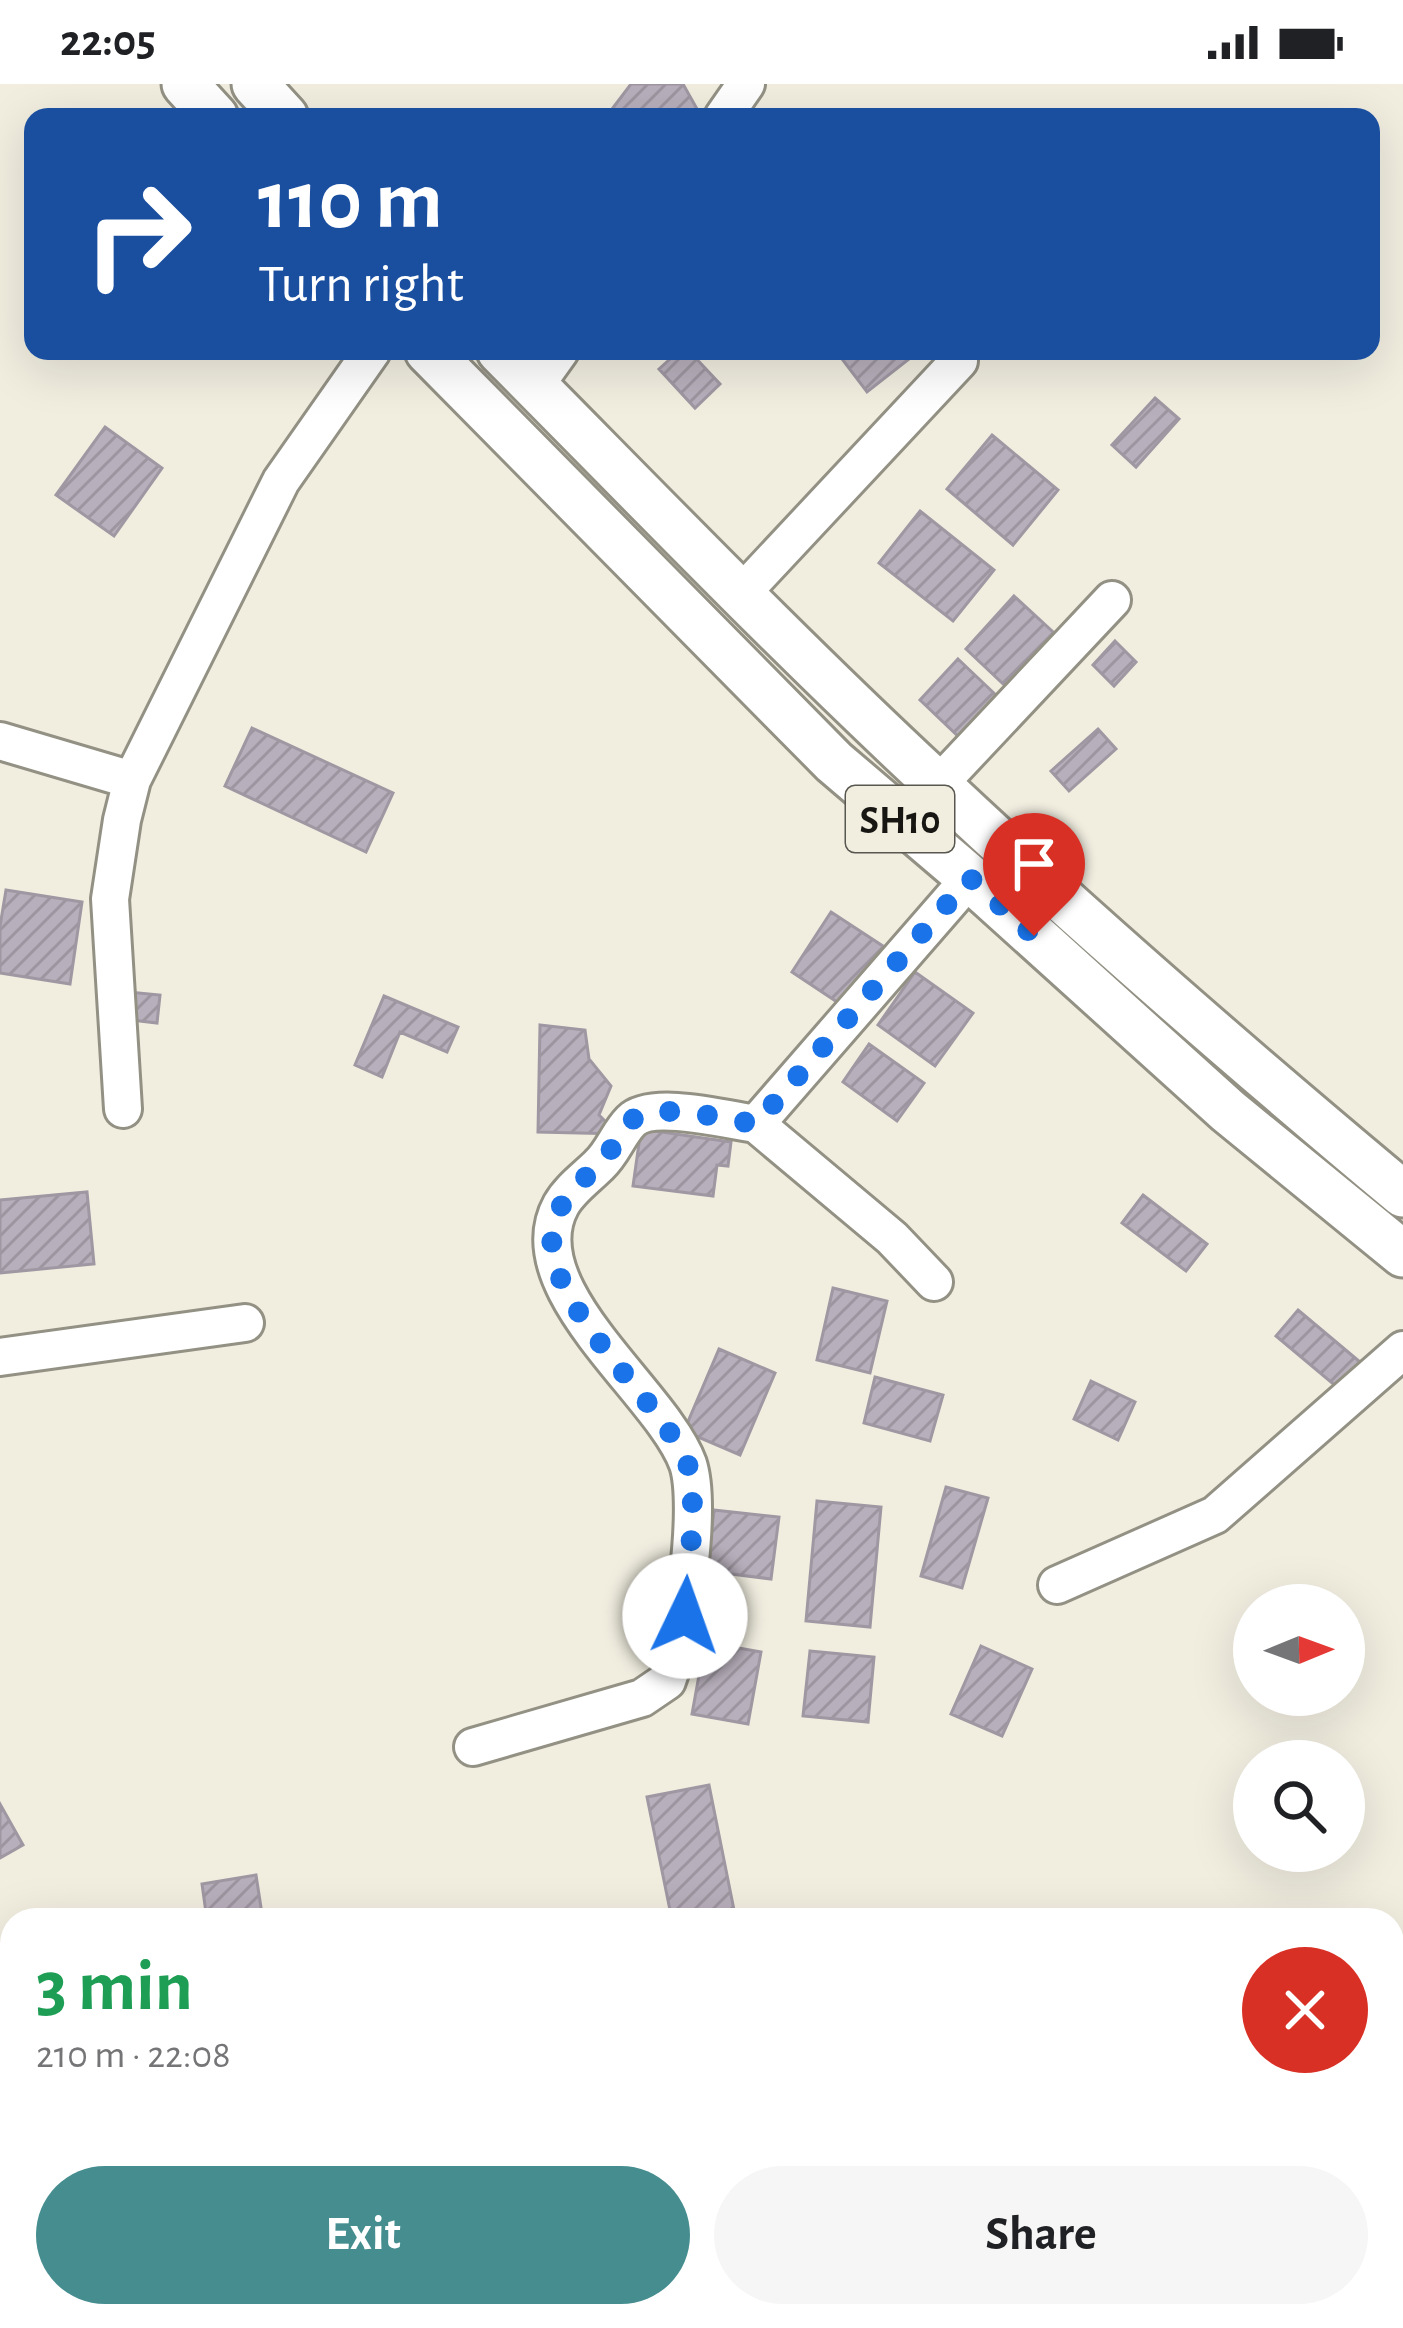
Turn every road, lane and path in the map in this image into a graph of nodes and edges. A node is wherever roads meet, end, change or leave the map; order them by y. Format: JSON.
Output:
{"nodes":[{"id":1,"x":185,"y":84,"type":"edge"},
{"id":2,"x":255,"y":84,"type":"edge"},
{"id":3,"x":207,"y":108,"type":"edge"},
{"id":4,"x":277,"y":108,"type":"edge"},
{"id":5,"x":366,"y":360,"type":"edge"},
{"id":6,"x":437,"y":360,"type":"edge"},
{"id":7,"x":959,"y":361,"type":"dead end"},
{"id":8,"x":547,"y":369,"type":"edge"},
{"id":9,"x":741,"y":594,"type":"junction"},
{"id":10,"x":1112,"y":601,"type":"dead end"},
{"id":11,"x":0,"y":741,"type":"edge"},
{"id":12,"x":132,"y":780,"type":"junction"},
{"id":13,"x":938,"y":785,"type":"junction"},
{"id":14,"x":970,"y":878,"type":"junction"},
{"id":15,"x":122,"y":1108,"type":"dead end"},
{"id":16,"x":756,"y":1124,"type":"junction"},
{"id":17,"x":1403,"y":1194,"type":"edge"},
{"id":18,"x":1403,"y":1254,"type":"edge"},
{"id":19,"x":934,"y":1282,"type":"dead end"},
{"id":20,"x":245,"y":1323,"type":"dead end"},
{"id":21,"x":1403,"y":1351,"type":"edge"},
{"id":22,"x":0,"y":1357,"type":"edge"},
{"id":23,"x":1057,"y":1585,"type":"dead end"},
{"id":24,"x":473,"y":1748,"type":"dead end"}],
"edges":[{"from":1,"to":3,"type":"main road"},
{"from":2,"to":4,"type":"main road"},
{"from":5,"to":12,"type":"street"},
{"from":6,"to":14,"type":"main road","number":"SH10"},
{"from":7,"to":9,"type":"street"},
{"from":8,"to":9,"type":"main road","number":"SH10"},
{"from":9,"to":13,"type":"main road","number":"SH10"},
{"from":10,"to":13,"type":"street"},
{"from":11,"to":12,"type":"street"},
{"from":12,"to":15,"type":"street"},
{"from":13,"to":17,"type":"main road","number":"SH10"},
{"from":14,"to":16,"type":"street"},
{"from":14,"to":18,"type":"main road","number":"SH10"},
{"from":16,"to":19,"type":"street"},
{"from":16,"to":24,"type":"street"},
{"from":20,"to":22,"type":"street"},
{"from":21,"to":23,"type":"street"}]}
